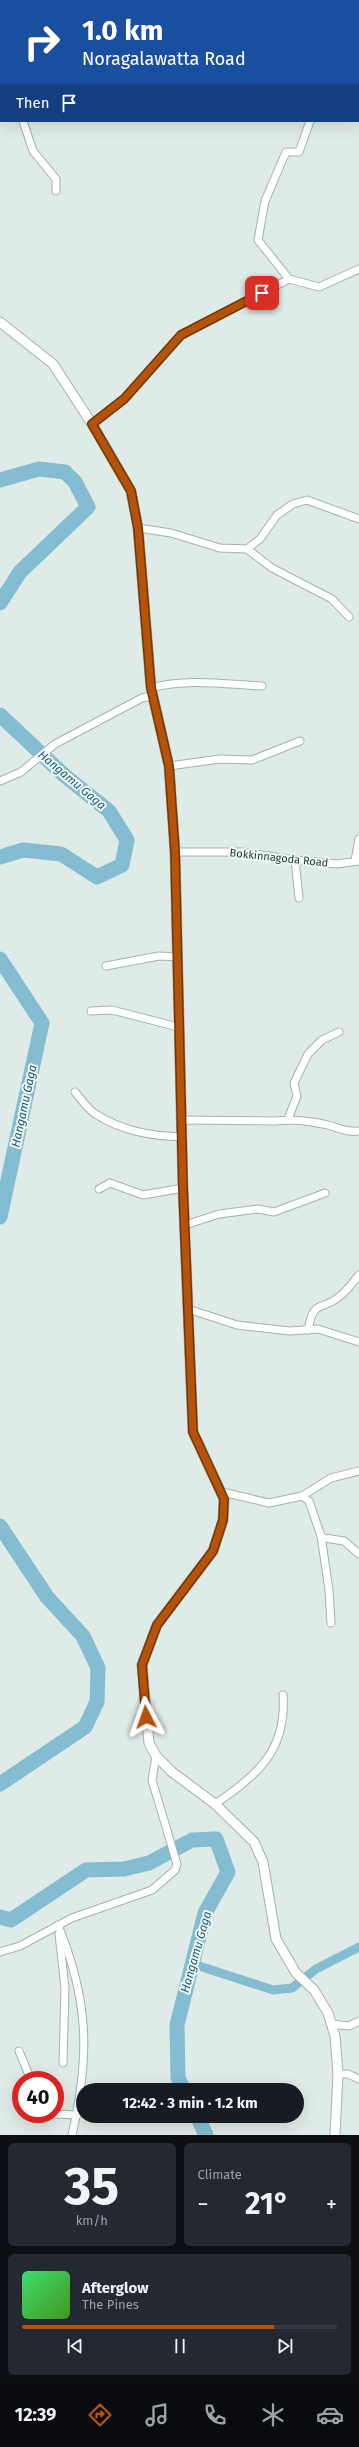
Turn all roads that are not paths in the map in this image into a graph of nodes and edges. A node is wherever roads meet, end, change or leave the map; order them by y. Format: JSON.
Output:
{"nodes":[{"id":1,"x":23,"y":122,"type":"edge"},
{"id":2,"x":310,"y":122,"type":"edge"},
{"id":3,"x":56,"y":191,"type":"dead end"},
{"id":4,"x":359,"y":269,"type":"edge"},
{"id":5,"x":289,"y":280,"type":"junction"},
{"id":6,"x":0,"y":322,"type":"edge"},
{"id":7,"x":92,"y":424,"type":"junction"},
{"id":8,"x":359,"y":519,"type":"edge"},
{"id":9,"x":138,"y":528,"type":"junction"},
{"id":10,"x":246,"y":549,"type":"junction"},
{"id":11,"x":350,"y":617,"type":"dead end"},
{"id":12,"x":262,"y":686,"type":"dead end"},
{"id":13,"x":151,"y":692,"type":"junction"},
{"id":14,"x":300,"y":741,"type":"dead end"},
{"id":15,"x":169,"y":766,"type":"junction"},
{"id":16,"x":0,"y":781,"type":"edge"},
{"id":17,"x":359,"y":839,"type":"edge"},
{"id":18,"x":175,"y":852,"type":"junction"},
{"id":19,"x":296,"y":860,"type":"junction"},
{"id":20,"x":357,"y":861,"type":"edge"},
{"id":21,"x":299,"y":898,"type":"dead end"},
{"id":22,"x":178,"y":957,"type":"junction"},
{"id":23,"x":106,"y":966,"type":"dead end"},
{"id":24,"x":91,"y":1012,"type":"dead end"},
{"id":25,"x":178,"y":1027,"type":"junction"},
{"id":26,"x":339,"y":1032,"type":"dead end"},
{"id":27,"x":75,"y":1092,"type":"dead end"},
{"id":28,"x":288,"y":1119,"type":"junction"},
{"id":29,"x":182,"y":1120,"type":"junction"},
{"id":30,"x":359,"y":1131,"type":"edge"},
{"id":31,"x":182,"y":1137,"type":"junction"},
{"id":32,"x":183,"y":1188,"type":"junction"},
{"id":33,"x":99,"y":1189,"type":"dead end"},
{"id":34,"x":325,"y":1193,"type":"dead end"},
{"id":35,"x":185,"y":1225,"type":"junction"},
{"id":36,"x":359,"y":1275,"type":"edge"},
{"id":37,"x":188,"y":1309,"type":"junction"},
{"id":38,"x":308,"y":1330,"type":"junction"},
{"id":39,"x":359,"y":1342,"type":"edge"},
{"id":40,"x":359,"y":1471,"type":"edge"},
{"id":41,"x":222,"y":1492,"type":"junction"},
{"id":42,"x":302,"y":1496,"type":"junction"},
{"id":43,"x":321,"y":1536,"type":"junction"},
{"id":44,"x":359,"y":1554,"type":"edge"},
{"id":45,"x":331,"y":1623,"type":"dead end"},
{"id":46,"x":284,"y":1695,"type":"dead end"},
{"id":47,"x":156,"y":1756,"type":"junction"},
{"id":48,"x":215,"y":1804,"type":"junction"},
{"id":49,"x":58,"y":1926,"type":"junction"},
{"id":50,"x":0,"y":1952,"type":"edge"},
{"id":51,"x":359,"y":2021,"type":"edge"},
{"id":52,"x":332,"y":2024,"type":"junction"},
{"id":53,"x":19,"y":2051,"type":"dead end"},
{"id":54,"x":63,"y":2063,"type":"dead end"},
{"id":55,"x":27,"y":2071,"type":"edge"},
{"id":56,"x":338,"y":2074,"type":"junction"},
{"id":57,"x":359,"y":2079,"type":"edge"},
{"id":58,"x":82,"y":2083,"type":"edge"},
{"id":59,"x":64,"y":2114,"type":"edge"},
{"id":60,"x":76,"y":2115,"type":"edge"},
{"id":61,"x":76,"y":2119,"type":"edge"},
{"id":62,"x":72,"y":2135,"type":"edge"},
{"id":63,"x":335,"y":2135,"type":"edge"}],
"edges":[{"from":1,"to":3,"type":"street"},
{"from":2,"to":5,"type":"street"},
{"from":4,"to":5,"type":"street"},
{"from":5,"to":7,"type":"street"},
{"from":6,"to":7,"type":"street"},
{"from":7,"to":9,"type":"street"},
{"from":8,"to":10,"type":"street"},
{"from":9,"to":10,"type":"street"},
{"from":9,"to":13,"type":"street"},
{"from":10,"to":11,"type":"street"},
{"from":12,"to":13,"type":"street"},
{"from":13,"to":15,"type":"street"},
{"from":13,"to":16,"type":"street"},
{"from":14,"to":15,"type":"street"},
{"from":15,"to":18,"type":"street"},
{"from":17,"to":20,"type":"street"},
{"from":18,"to":19,"type":"street","name":"Bokkinnagoda Road"},
{"from":18,"to":22,"type":"street"},
{"from":19,"to":20,"type":"street","name":"Bokkinnagoda Road"},
{"from":19,"to":21,"type":"street"},
{"from":22,"to":23,"type":"street"},
{"from":22,"to":25,"type":"street"},
{"from":24,"to":25,"type":"street"},
{"from":25,"to":29,"type":"street"},
{"from":26,"to":28,"type":"street"},
{"from":27,"to":31,"type":"street"},
{"from":28,"to":29,"type":"street"},
{"from":28,"to":30,"type":"street"},
{"from":29,"to":31,"type":"street"},
{"from":31,"to":32,"type":"street"},
{"from":32,"to":33,"type":"street"},
{"from":32,"to":35,"type":"street"},
{"from":34,"to":35,"type":"street"},
{"from":35,"to":37,"type":"street"},
{"from":36,"to":38,"type":"street"},
{"from":37,"to":38,"type":"street"},
{"from":37,"to":41,"type":"street"},
{"from":38,"to":39,"type":"street"},
{"from":40,"to":42,"type":"street"},
{"from":41,"to":42,"type":"street"},
{"from":41,"to":47,"type":"street"},
{"from":42,"to":43,"type":"street"},
{"from":43,"to":44,"type":"street"},
{"from":43,"to":45,"type":"street"},
{"from":46,"to":48,"type":"street"},
{"from":47,"to":48,"type":"street"},
{"from":47,"to":49,"type":"street"},
{"from":48,"to":52,"type":"street"},
{"from":49,"to":50,"type":"street"},
{"from":49,"to":54,"type":"street"},
{"from":49,"to":58,"type":"street"},
{"from":51,"to":52,"type":"street"},
{"from":52,"to":56,"type":"street"},
{"from":53,"to":55,"type":"street"},
{"from":56,"to":57,"type":"street"},
{"from":56,"to":63,"type":"street"},
{"from":59,"to":60,"type":"street"},
{"from":61,"to":62,"type":"street"}]}
